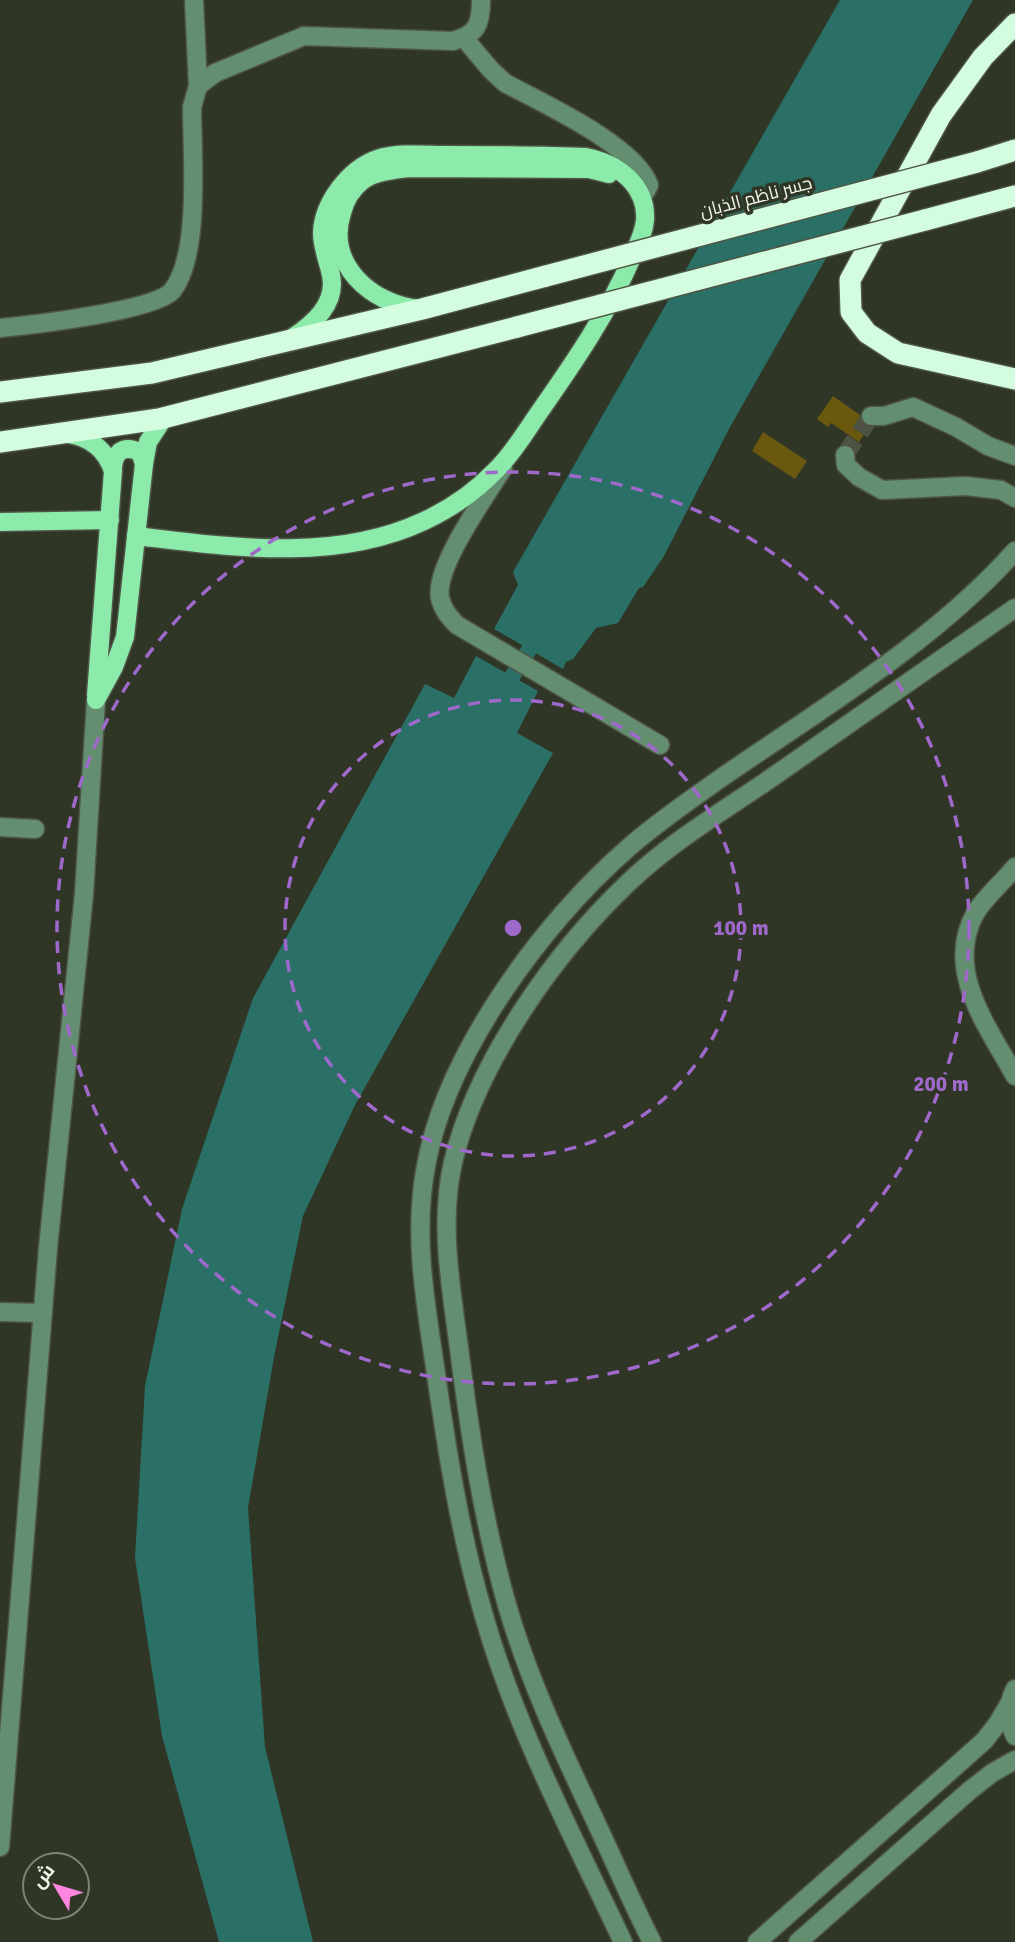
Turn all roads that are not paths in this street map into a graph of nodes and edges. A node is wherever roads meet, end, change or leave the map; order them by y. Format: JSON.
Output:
{"nodes":[{"id":1,"x":194,"y":0,"type":"edge"},
{"id":2,"x":481,"y":0,"type":"edge"},
{"id":3,"x":1015,"y":24,"type":"edge"},
{"id":4,"x":464,"y":38,"type":"junction"},
{"id":5,"x":198,"y":86,"type":"junction"},
{"id":6,"x":1015,"y":150,"type":"edge"},
{"id":7,"x":635,"y":187,"type":"junction"},
{"id":8,"x":1015,"y":197,"type":"edge"},
{"id":9,"x":422,"y":309,"type":"junction"},
{"id":10,"x":0,"y":328,"type":"edge"},
{"id":11,"x":292,"y":338,"type":"junction"},
{"id":12,"x":1015,"y":379,"type":"edge"},
{"id":13,"x":0,"y":393,"type":"edge"},
{"id":14,"x":871,"y":416,"type":"dead end"},
{"id":15,"x":163,"y":419,"type":"junction"},
{"id":16,"x":68,"y":434,"type":"junction"},
{"id":17,"x":0,"y":442,"type":"edge"},
{"id":18,"x":845,"y":455,"type":"dead end"},
{"id":19,"x":510,"y":456,"type":"junction"},
{"id":20,"x":1015,"y":456,"type":"edge"},
{"id":21,"x":144,"y":464,"type":"junction"},
{"id":22,"x":113,"y":471,"type":"junction"},
{"id":23,"x":1015,"y":498,"type":"edge"},
{"id":24,"x":110,"y":520,"type":"junction"},
{"id":25,"x":0,"y":522,"type":"edge"},
{"id":26,"x":136,"y":536,"type":"junction"},
{"id":27,"x":1015,"y":551,"type":"edge"},
{"id":28,"x":1015,"y":608,"type":"edge"},
{"id":29,"x":96,"y":700,"type":"junction"},
{"id":30,"x":660,"y":746,"type":"dead end"},
{"id":31,"x":0,"y":827,"type":"edge"},
{"id":32,"x":35,"y":829,"type":"dead end"},
{"id":33,"x":1015,"y":867,"type":"edge"},
{"id":34,"x":1015,"y":1076,"type":"edge"},
{"id":35,"x":0,"y":1312,"type":"edge"},
{"id":36,"x":43,"y":1313,"type":"junction"},
{"id":37,"x":1012,"y":1696,"type":"edge"},
{"id":38,"x":1015,"y":1736,"type":"edge"},
{"id":39,"x":559,"y":1744,"type":"junction"},
{"id":40,"x":535,"y":1754,"type":"junction"},
{"id":41,"x":1015,"y":1760,"type":"edge"},
{"id":42,"x":0,"y":1847,"type":"edge"},
{"id":43,"x":624,"y":1942,"type":"edge"},
{"id":44,"x":652,"y":1942,"type":"edge"},
{"id":45,"x":757,"y":1942,"type":"edge"},
{"id":46,"x":797,"y":1942,"type":"edge"}],
"edges":[{"from":1,"to":5,"type":"street"},
{"from":2,"to":4,"type":"street"},
{"from":3,"to":12,"type":"highway"},
{"from":4,"to":5,"type":"street"},
{"from":4,"to":7,"type":"street"},
{"from":5,"to":10,"type":"street"},
{"from":6,"to":9,"type":"highway","name":"جسر ناظم الذبان","bridge":true},
{"from":7,"to":9,"type":"main road"},
{"from":7,"to":11,"type":"main road"},
{"from":7,"to":19,"type":"main road"},
{"from":8,"to":15,"type":"highway","bridge":true},
{"from":9,"to":11,"type":"highway","name":"جسر ناظم الذبان"},
{"from":11,"to":13,"type":"highway","name":"جسر ناظم الذبان"},
{"from":14,"to":20,"type":"street"},
{"from":15,"to":16,"type":"highway"},
{"from":15,"to":21,"type":"main road"},
{"from":16,"to":17,"type":"highway"},
{"from":16,"to":22,"type":"main road"},
{"from":18,"to":23,"type":"street"},
{"from":19,"to":26,"type":"main road"},
{"from":19,"to":30,"type":"street"},
{"from":21,"to":22,"type":"main road"},
{"from":21,"to":26,"type":"main road"},
{"from":22,"to":24,"type":"main road"},
{"from":24,"to":25,"type":"main road"},
{"from":24,"to":29,"type":"main road"},
{"from":26,"to":29,"type":"main road"},
{"from":27,"to":40,"type":"street"},
{"from":28,"to":39,"type":"street"},
{"from":29,"to":36,"type":"street"},
{"from":31,"to":32,"type":"street"},
{"from":33,"to":34,"type":"street"},
{"from":35,"to":36,"type":"street"},
{"from":36,"to":42,"type":"street"},
{"from":37,"to":38,"type":"street"},
{"from":37,"to":45,"type":"street"},
{"from":39,"to":40,"type":"street"},
{"from":39,"to":44,"type":"street"},
{"from":40,"to":43,"type":"street"},
{"from":41,"to":46,"type":"street"}]}
